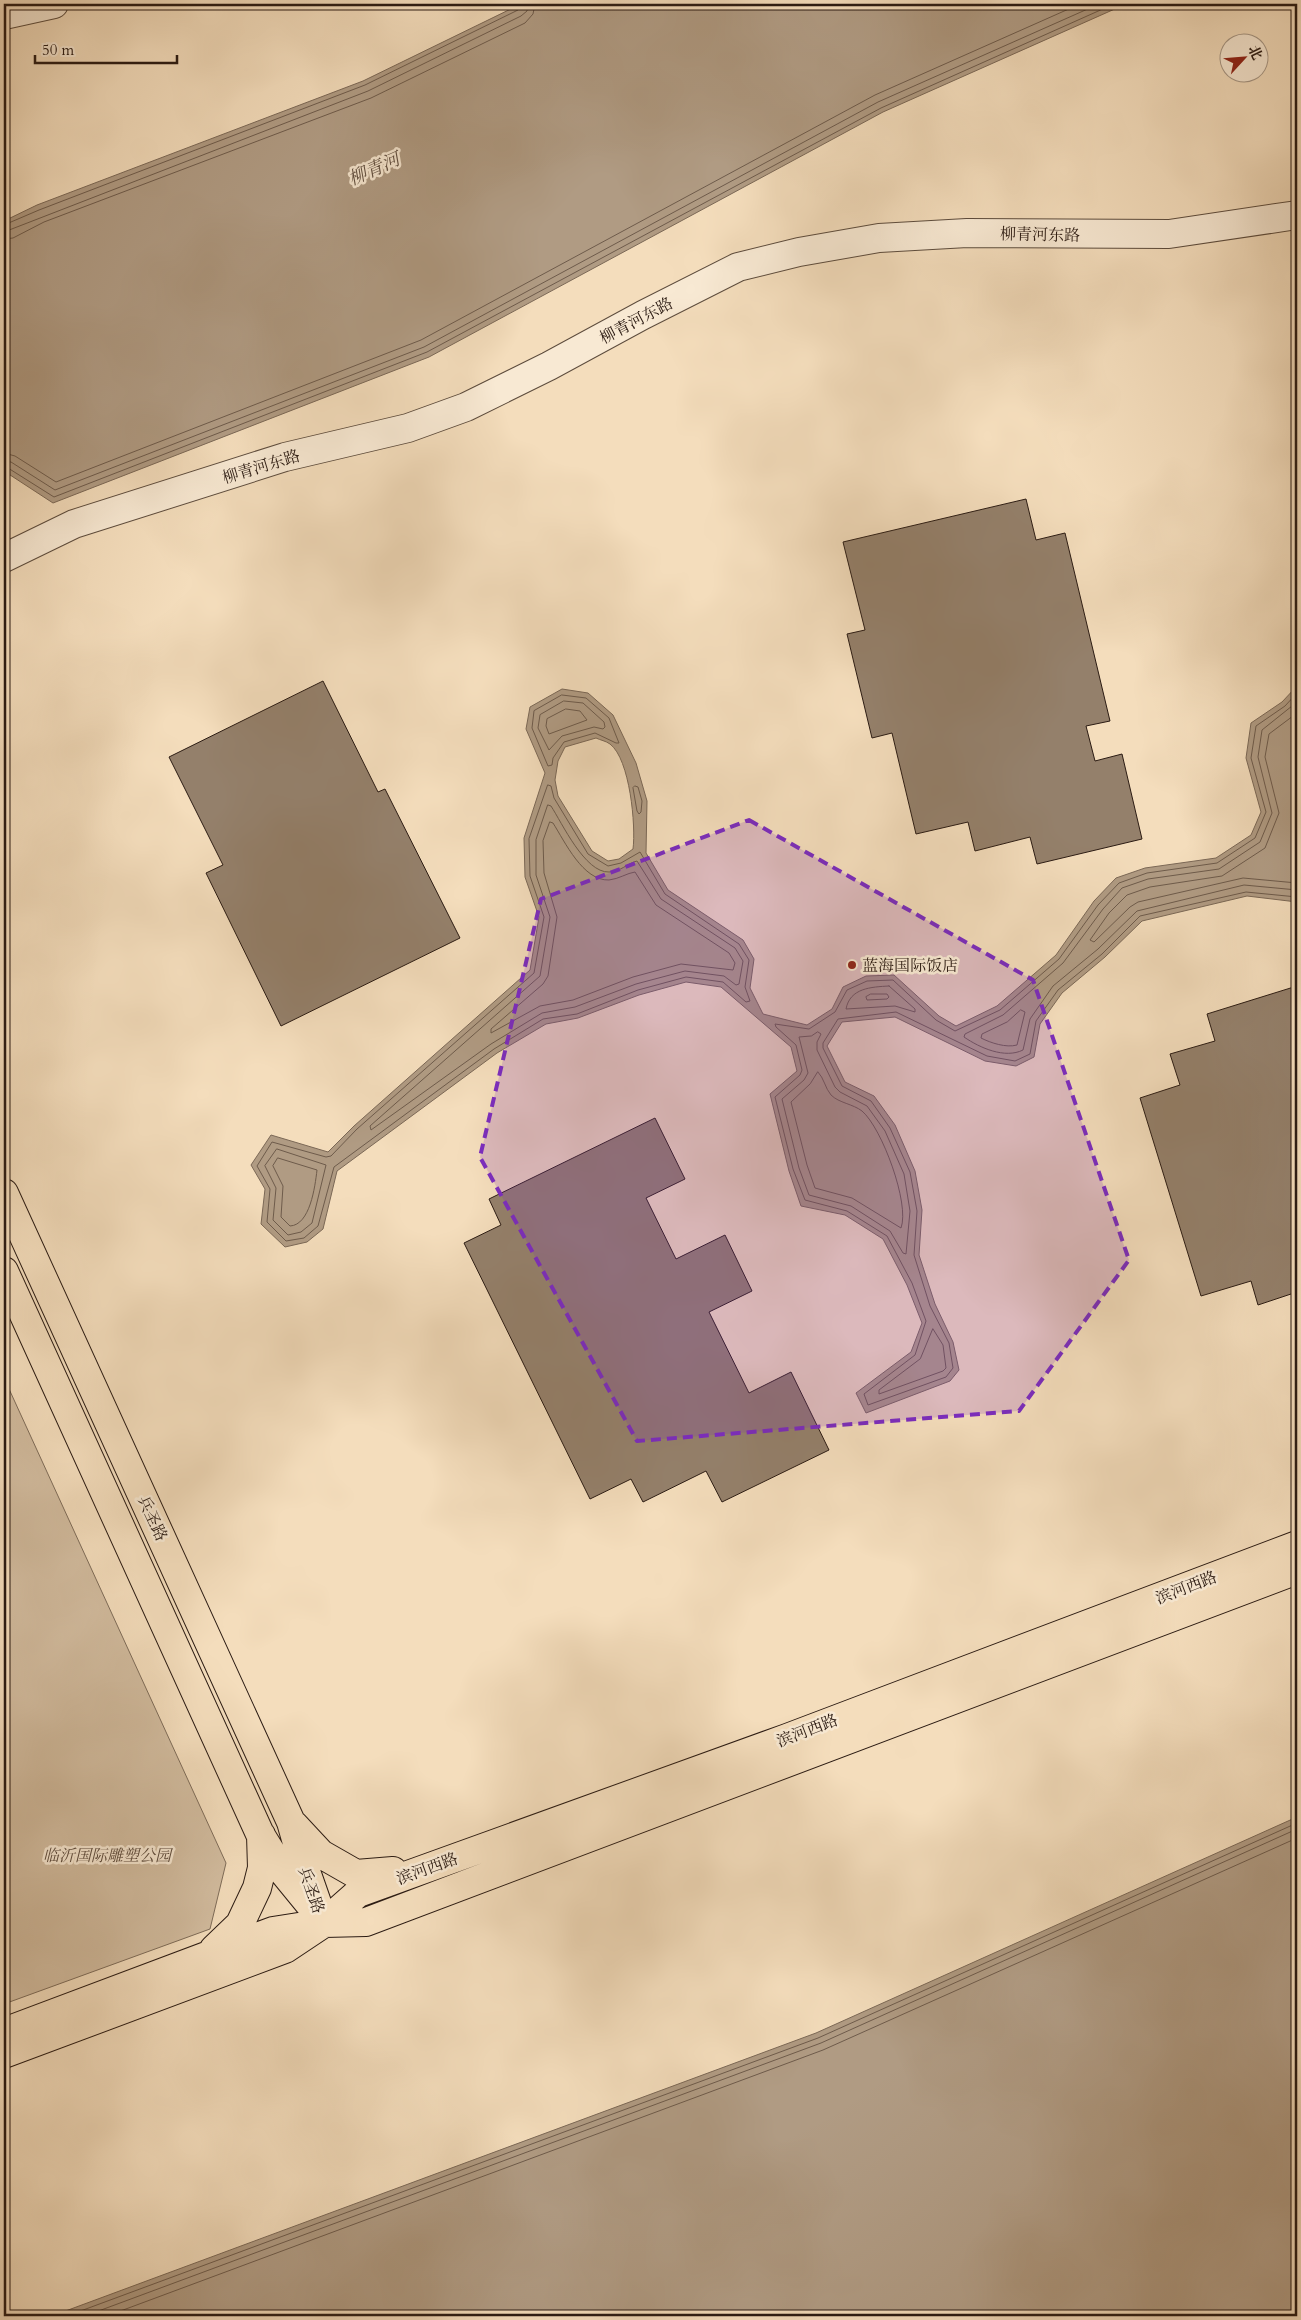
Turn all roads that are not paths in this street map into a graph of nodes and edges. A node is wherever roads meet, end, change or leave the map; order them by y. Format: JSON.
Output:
{"nodes":[{"id":1,"x":54,"y":4,"type":"edge"},
{"id":2,"x":4,"y":15,"type":"edge"},
{"id":3,"x":1297,"y":214,"type":"edge"},
{"id":4,"x":4,"y":558,"type":"edge"},
{"id":5,"x":4,"y":1193,"type":"edge"},
{"id":6,"x":4,"y":1271,"type":"edge"},
{"id":7,"x":1297,"y":1545,"type":"edge"},
{"id":8,"x":1297,"y":1570,"type":"edge"},
{"id":9,"x":292,"y":1822,"type":"junction"},
{"id":10,"x":260,"y":1834,"type":"junction"},
{"id":11,"x":423,"y":1870,"type":"junction"},
{"id":12,"x":324,"y":1923,"type":"junction"},
{"id":13,"x":204,"y":1957,"type":"junction"},
{"id":14,"x":4,"y":2032,"type":"edge"},
{"id":15,"x":4,"y":2054,"type":"edge"}],
"edges":[{"from":1,"to":2,"type":"street"},
{"from":3,"to":4,"type":"street","name":"柳青河东路"},
{"from":5,"to":9,"type":"main road","name":"兵圣路"},
{"from":6,"to":10,"type":"main road","name":"兵圣路"},
{"from":7,"to":11,"type":"main road","name":"滨河西路"},
{"from":8,"to":12,"type":"main road","name":"滨河西路"},
{"from":9,"to":11,"type":"main road"},
{"from":9,"to":12,"type":"main road","name":"兵圣路"},
{"from":10,"to":12,"type":"main road","name":"兵圣路"},
{"from":10,"to":13,"type":"main road"},
{"from":11,"to":12,"type":"main road","name":"滨河西路"},
{"from":12,"to":13,"type":"main road","name":"滨河西路"},
{"from":12,"to":15,"type":"main road","name":"滨河西路"},
{"from":13,"to":14,"type":"main road","name":"滨河西路"}]}
